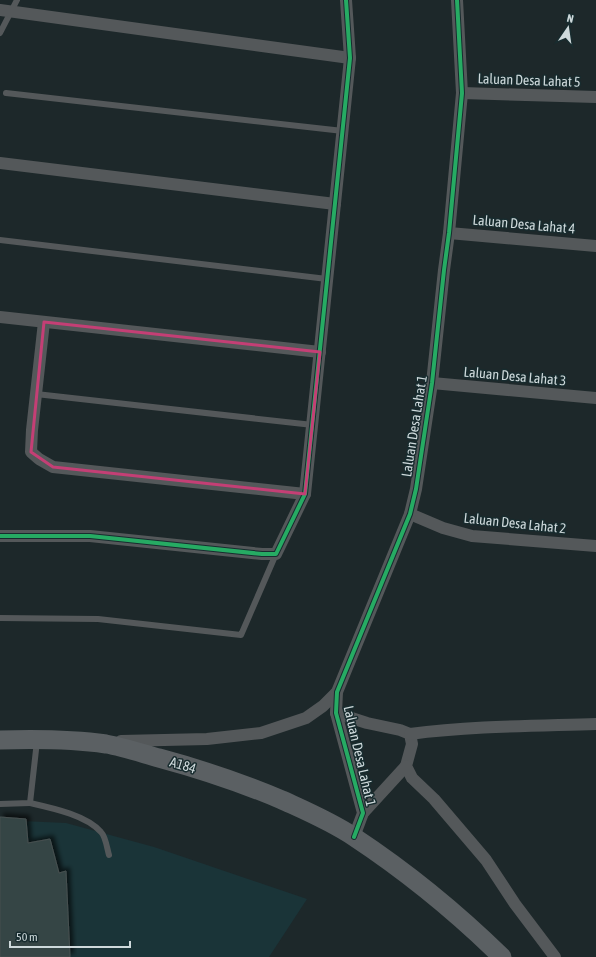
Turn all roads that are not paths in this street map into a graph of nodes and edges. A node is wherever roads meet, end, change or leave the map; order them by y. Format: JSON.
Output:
{"nodes":[{"id":1,"x":17,"y":0,"type":"edge"},
{"id":2,"x":346,"y":0,"type":"edge"},
{"id":3,"x":457,"y":0,"type":"edge"},
{"id":4,"x":6,"y":11,"type":"edge"},
{"id":5,"x":0,"y":33,"type":"edge"},
{"id":6,"x":350,"y":58,"type":"junction"},
{"id":7,"x":6,"y":93,"type":"dead end"},
{"id":8,"x":462,"y":93,"type":"junction"},
{"id":9,"x":596,"y":98,"type":"edge"},
{"id":10,"x":343,"y":131,"type":"junction"},
{"id":11,"x":0,"y":163,"type":"edge"},
{"id":12,"x":335,"y":204,"type":"junction"},
{"id":13,"x":449,"y":233,"type":"junction"},
{"id":14,"x":0,"y":240,"type":"edge"},
{"id":15,"x":596,"y":246,"type":"edge"},
{"id":16,"x":327,"y":279,"type":"junction"},
{"id":17,"x":0,"y":317,"type":"edge"},
{"id":18,"x":44,"y":322,"type":"junction"},
{"id":19,"x":320,"y":352,"type":"junction"},
{"id":20,"x":432,"y":383,"type":"junction"},
{"id":21,"x":36,"y":394,"type":"junction"},
{"id":22,"x":596,"y":398,"type":"edge"},
{"id":23,"x":313,"y":425,"type":"junction"},
{"id":24,"x":305,"y":494,"type":"junction"},
{"id":25,"x":410,"y":514,"type":"junction"},
{"id":26,"x":0,"y":536,"type":"edge"},
{"id":27,"x":596,"y":546,"type":"edge"},
{"id":28,"x":276,"y":554,"type":"junction"},
{"id":29,"x":0,"y":618,"type":"edge"},
{"id":30,"x":337,"y":692,"type":"junction"},
{"id":31,"x":336,"y":713,"type":"junction"},
{"id":32,"x":596,"y":724,"type":"edge"},
{"id":33,"x":410,"y":734,"type":"junction"},
{"id":34,"x":37,"y":739,"type":"junction"},
{"id":35,"x":0,"y":740,"type":"edge"},
{"id":36,"x":121,"y":741,"type":"dead end"},
{"id":37,"x":406,"y":766,"type":"junction"},
{"id":38,"x":30,"y":803,"type":"junction"},
{"id":39,"x":0,"y":804,"type":"edge"},
{"id":40,"x":363,"y":813,"type":"junction"},
{"id":41,"x":354,"y":837,"type":"junction"},
{"id":42,"x":109,"y":855,"type":"dead end"},
{"id":43,"x":502,"y":957,"type":"edge"},
{"id":44,"x":556,"y":957,"type":"edge"}],
"edges":[{"from":1,"to":4,"type":"lane"},
{"from":2,"to":6,"type":"street"},
{"from":3,"to":8,"type":"street","name":"Laluan Desa Lahat 1"},
{"from":4,"to":5,"type":"lane"},
{"from":4,"to":6,"type":"street"},
{"from":6,"to":10,"type":"street"},
{"from":7,"to":10,"type":"lane"},
{"from":8,"to":9,"type":"street","name":"Laluan Desa Lahat 5"},
{"from":8,"to":13,"type":"street","name":"Laluan Desa Lahat 1"},
{"from":10,"to":12,"type":"street"},
{"from":11,"to":12,"type":"street"},
{"from":12,"to":16,"type":"street"},
{"from":13,"to":15,"type":"street","name":"Laluan Desa Lahat 4"},
{"from":13,"to":20,"type":"street","name":"Laluan Desa Lahat 1"},
{"from":14,"to":16,"type":"lane"},
{"from":16,"to":19,"type":"street"},
{"from":17,"to":18,"type":"street"},
{"from":18,"to":19,"type":"street"},
{"from":18,"to":21,"type":"street"},
{"from":19,"to":23,"type":"street"},
{"from":20,"to":22,"type":"street","name":"Laluan Desa Lahat 3"},
{"from":20,"to":25,"type":"street","name":"Laluan Desa Lahat 1"},
{"from":21,"to":23,"type":"lane"},
{"from":21,"to":24,"type":"street"},
{"from":23,"to":24,"type":"street"},
{"from":24,"to":28,"type":"street"},
{"from":25,"to":27,"type":"street","name":"Laluan Desa Lahat 2"},
{"from":25,"to":30,"type":"street","name":"Laluan Desa Lahat 1"},
{"from":26,"to":28,"type":"street"},
{"from":28,"to":29,"type":"lane"},
{"from":30,"to":31,"type":"street","name":"Laluan Desa Lahat 1"},
{"from":30,"to":36,"type":"street"},
{"from":31,"to":33,"type":"street"},
{"from":31,"to":40,"type":"street","name":"Laluan Desa Lahat 1"},
{"from":32,"to":33,"type":"street"},
{"from":33,"to":37,"type":"street"},
{"from":34,"to":35,"type":"main road","name":"A184"},
{"from":34,"to":38,"type":"lane"},
{"from":34,"to":41,"type":"main road","name":"A184"},
{"from":37,"to":40,"type":"street"},
{"from":37,"to":44,"type":"street"},
{"from":38,"to":39,"type":"lane"},
{"from":38,"to":42,"type":"lane"},
{"from":40,"to":41,"type":"street","name":"Laluan Desa Lahat 1"},
{"from":41,"to":43,"type":"main road","name":"A184"}]}
